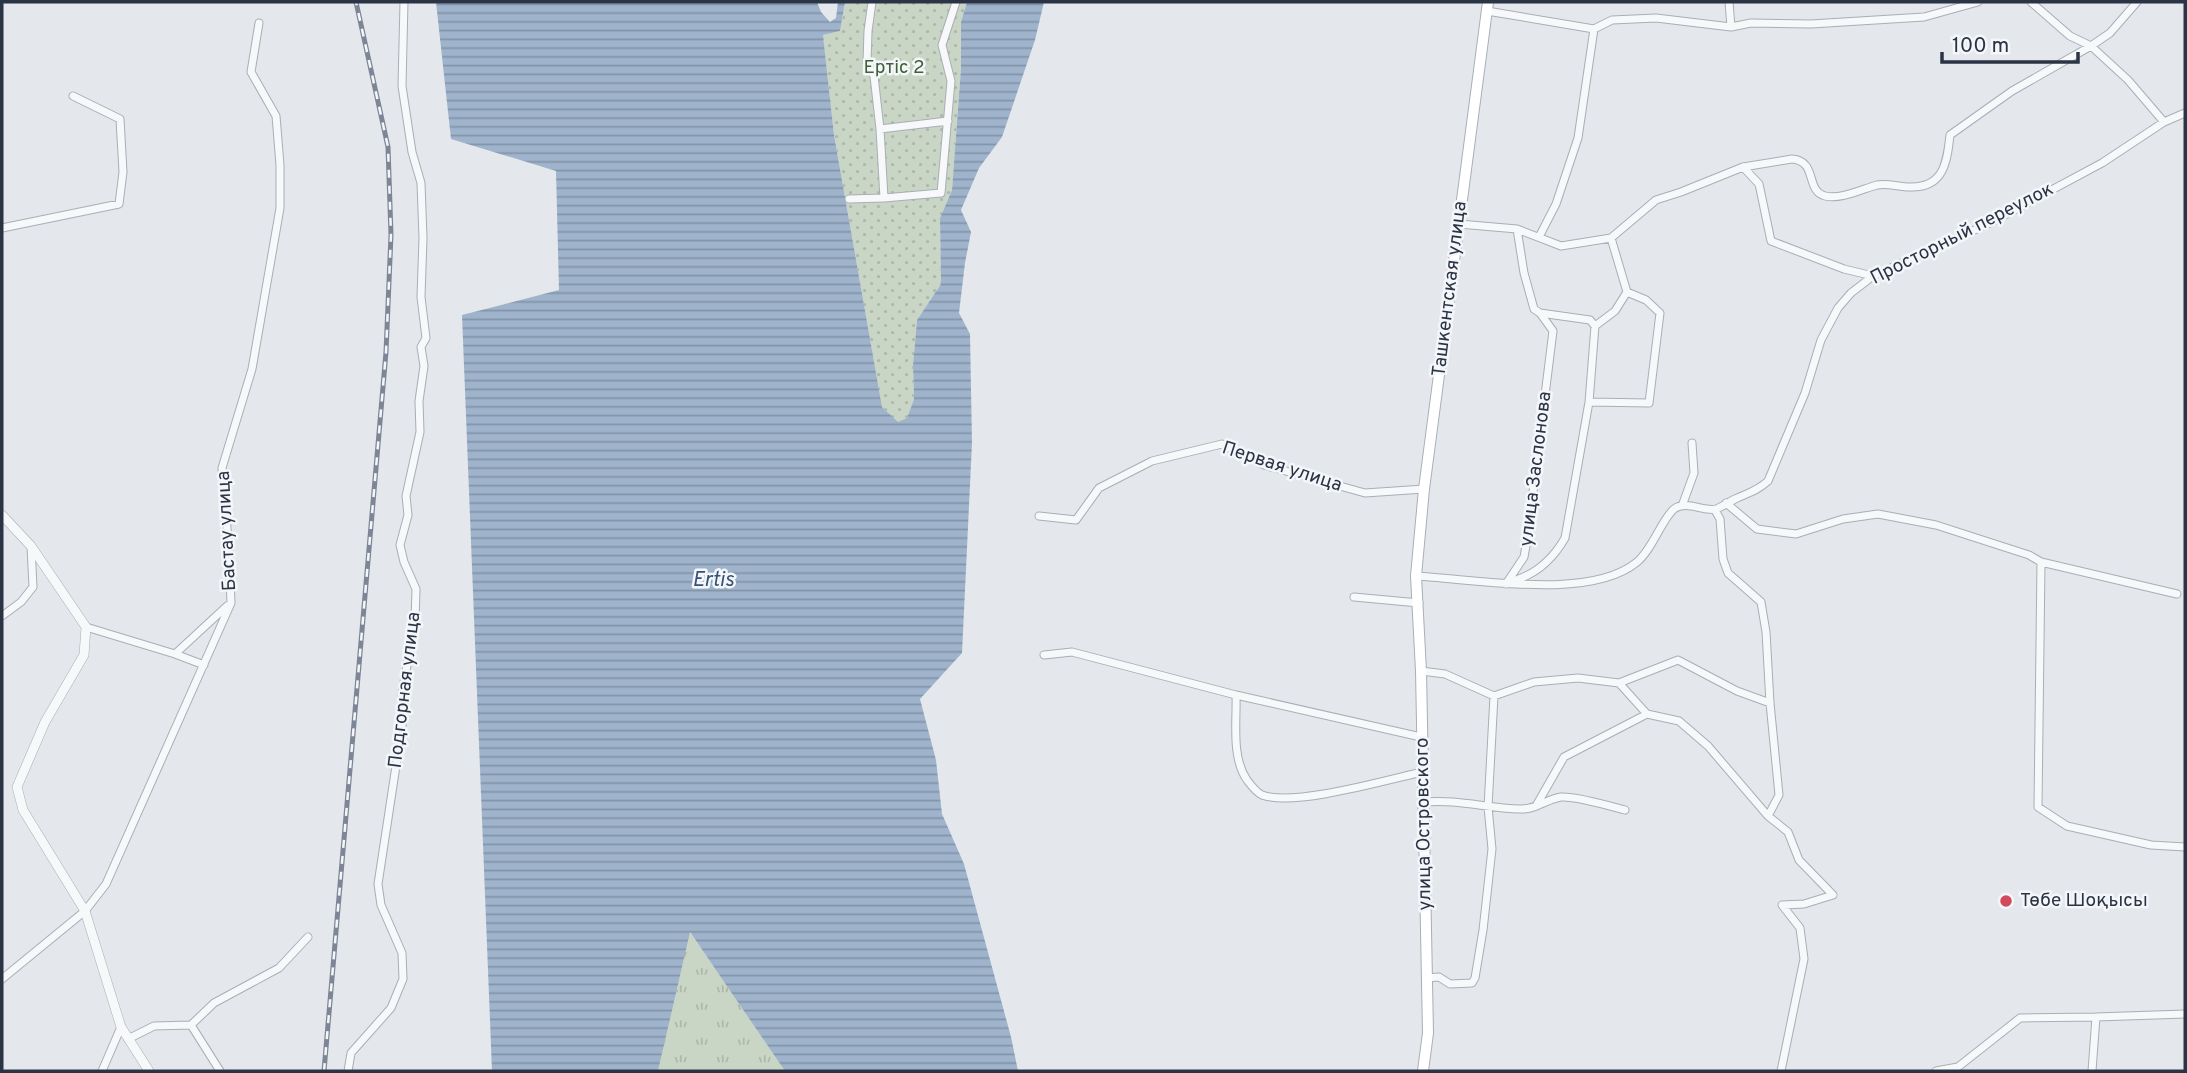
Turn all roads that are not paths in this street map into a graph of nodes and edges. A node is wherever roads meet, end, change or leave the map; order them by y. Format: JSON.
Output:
{"nodes":[{"id":1,"x":404,"y":2,"type":"edge"},
{"id":2,"x":872,"y":2,"type":"edge"},
{"id":3,"x":956,"y":2,"type":"edge"},
{"id":4,"x":1729,"y":2,"type":"edge"},
{"id":5,"x":1978,"y":2,"type":"edge"},
{"id":6,"x":2031,"y":2,"type":"edge"},
{"id":7,"x":2137,"y":2,"type":"edge"},
{"id":8,"x":1488,"y":6,"type":"edge"},
{"id":9,"x":259,"y":23,"type":"dead end"},
{"id":10,"x":1731,"y":27,"type":"junction"},
{"id":11,"x":1594,"y":29,"type":"junction"},
{"id":12,"x":2091,"y":46,"type":"junction"},
{"id":13,"x":74,"y":96,"type":"dead end"},
{"id":14,"x":2185,"y":113,"type":"edge"},
{"id":15,"x":948,"y":121,"type":"junction"},
{"id":16,"x":2164,"y":122,"type":"junction"},
{"id":17,"x":880,"y":128,"type":"junction"},
{"id":18,"x":1743,"y":167,"type":"junction"},
{"id":19,"x":884,"y":198,"type":"junction"},
{"id":20,"x":849,"y":199,"type":"dead end"},
{"id":21,"x":1459,"y":224,"type":"junction"},
{"id":22,"x":2,"y":228,"type":"edge"},
{"id":23,"x":1517,"y":229,"type":"junction"},
{"id":24,"x":1539,"y":237,"type":"junction"},
{"id":25,"x":1611,"y":238,"type":"junction"},
{"id":26,"x":1873,"y":276,"type":"junction"},
{"id":27,"x":1627,"y":292,"type":"junction"},
{"id":28,"x":1540,"y":313,"type":"junction"},
{"id":29,"x":1595,"y":326,"type":"junction"},
{"id":30,"x":1589,"y":402,"type":"junction"},
{"id":31,"x":1692,"y":443,"type":"dead end"},
{"id":32,"x":1424,"y":489,"type":"junction"},
{"id":33,"x":1726,"y":503,"type":"junction"},
{"id":34,"x":1682,"y":506,"type":"junction"},
{"id":35,"x":1715,"y":510,"type":"junction"},
{"id":36,"x":2,"y":515,"type":"edge"},
{"id":37,"x":1039,"y":516,"type":"dead end"},
{"id":38,"x":31,"y":546,"type":"junction"},
{"id":39,"x":2041,"y":562,"type":"junction"},
{"id":40,"x":1416,"y":576,"type":"junction"},
{"id":41,"x":1506,"y":584,"type":"junction"},
{"id":42,"x":2177,"y":594,"type":"dead end"},
{"id":43,"x":1354,"y":597,"type":"dead end"},
{"id":44,"x":231,"y":603,"type":"junction"},
{"id":45,"x":1419,"y":603,"type":"junction"},
{"id":46,"x":2,"y":616,"type":"edge"},
{"id":47,"x":86,"y":627,"type":"junction"},
{"id":48,"x":175,"y":654,"type":"junction"},
{"id":49,"x":1044,"y":655,"type":"dead end"},
{"id":50,"x":204,"y":665,"type":"junction"},
{"id":51,"x":1421,"y":671,"type":"junction"},
{"id":52,"x":1619,"y":683,"type":"junction"},
{"id":53,"x":1236,"y":695,"type":"junction"},
{"id":54,"x":1494,"y":696,"type":"junction"},
{"id":55,"x":1770,"y":703,"type":"junction"},
{"id":56,"x":1647,"y":714,"type":"junction"},
{"id":57,"x":1421,"y":737,"type":"junction"},
{"id":58,"x":1422,"y":772,"type":"junction"},
{"id":59,"x":1423,"y":802,"type":"junction"},
{"id":60,"x":1488,"y":807,"type":"junction"},
{"id":61,"x":1535,"y":807,"type":"junction"},
{"id":62,"x":1625,"y":810,"type":"dead end"},
{"id":63,"x":1768,"y":816,"type":"junction"},
{"id":64,"x":2185,"y":847,"type":"edge"},
{"id":65,"x":85,"y":911,"type":"junction"},
{"id":66,"x":308,"y":937,"type":"dead end"},
{"id":67,"x":1426,"y":978,"type":"junction"},
{"id":68,"x":2,"y":979,"type":"edge"},
{"id":69,"x":2185,"y":1014,"type":"edge"},
{"id":70,"x":2096,"y":1017,"type":"junction"},
{"id":71,"x":191,"y":1025,"type":"junction"},
{"id":72,"x":121,"y":1027,"type":"junction"},
{"id":73,"x":128,"y":1039,"type":"junction"},
{"id":74,"x":102,"y":1071,"type":"edge"},
{"id":75,"x":149,"y":1071,"type":"edge"},
{"id":76,"x":220,"y":1071,"type":"edge"},
{"id":77,"x":348,"y":1071,"type":"edge"},
{"id":78,"x":1423,"y":1071,"type":"edge"},
{"id":79,"x":1782,"y":1071,"type":"edge"},
{"id":80,"x":1936,"y":1071,"type":"edge"},
{"id":81,"x":2092,"y":1071,"type":"edge"}],
"edges":[{"from":1,"to":77,"type":"street","name":"Подгорная улица"},
{"from":2,"to":17,"type":"street"},
{"from":3,"to":15,"type":"street"},
{"from":4,"to":10,"type":"street"},
{"from":5,"to":10,"type":"street"},
{"from":6,"to":12,"type":"street"},
{"from":7,"to":12,"type":"street"},
{"from":8,"to":11,"type":"street"},
{"from":8,"to":21,"type":"main road","name":"Ташкентская улица"},
{"from":9,"to":44,"type":"street","name":"Бастау улица"},
{"from":10,"to":11,"type":"street"},
{"from":11,"to":24,"type":"street"},
{"from":12,"to":16,"type":"street"},
{"from":12,"to":18,"type":"street"},
{"from":13,"to":22,"type":"street"},
{"from":14,"to":16,"type":"street","name":"Просторный переулок"},
{"from":15,"to":17,"type":"street"},
{"from":15,"to":19,"type":"street"},
{"from":16,"to":26,"type":"street","name":"Просторный переулок"},
{"from":17,"to":19,"type":"street"},
{"from":18,"to":25,"type":"street"},
{"from":18,"to":26,"type":"street"},
{"from":19,"to":20,"type":"street"},
{"from":21,"to":23,"type":"street"},
{"from":21,"to":32,"type":"main road","name":"Ташкентская улица"},
{"from":23,"to":24,"type":"street"},
{"from":23,"to":28,"type":"street","name":"улица Заслонова"},
{"from":24,"to":25,"type":"street"},
{"from":25,"to":27,"type":"street"},
{"from":26,"to":33,"type":"street","name":"Просторный переулок"},
{"from":27,"to":29,"type":"street"},
{"from":27,"to":30,"type":"street"},
{"from":28,"to":29,"type":"street"},
{"from":28,"to":41,"type":"street","name":"улица Заслонова"},
{"from":29,"to":30,"type":"street","name":"улица Заслонова"},
{"from":30,"to":41,"type":"street","name":"улица Заслонова"},
{"from":31,"to":34,"type":"street"},
{"from":32,"to":37,"type":"street","name":"Первая улица"},
{"from":32,"to":40,"type":"main road","name":"Ташкентская улица"},
{"from":33,"to":35,"type":"street","name":"Просторный переулок"},
{"from":33,"to":39,"type":"street"},
{"from":34,"to":35,"type":"street"},
{"from":34,"to":41,"type":"street"},
{"from":35,"to":55,"type":"street"},
{"from":36,"to":38,"type":"street"},
{"from":38,"to":46,"type":"street"},
{"from":38,"to":47,"type":"street"},
{"from":39,"to":42,"type":"street"},
{"from":39,"to":64,"type":"street"},
{"from":40,"to":41,"type":"street"},
{"from":40,"to":45,"type":"main road","name":"улица Островского"},
{"from":43,"to":45,"type":"street"},
{"from":44,"to":48,"type":"street"},
{"from":44,"to":50,"type":"street","name":"Бастау улица"},
{"from":45,"to":51,"type":"main road","name":"улица Островского"},
{"from":47,"to":48,"type":"street"},
{"from":47,"to":65,"type":"street"},
{"from":48,"to":50,"type":"street"},
{"from":49,"to":53,"type":"street"},
{"from":50,"to":65,"type":"street","name":"Бастау улица"},
{"from":51,"to":54,"type":"street"},
{"from":51,"to":57,"type":"main road","name":"улица Островского"},
{"from":52,"to":54,"type":"street"},
{"from":52,"to":55,"type":"street"},
{"from":52,"to":56,"type":"street"},
{"from":53,"to":57,"type":"street"},
{"from":53,"to":58,"type":"street"},
{"from":54,"to":60,"type":"street"},
{"from":55,"to":63,"type":"street"},
{"from":56,"to":61,"type":"street"},
{"from":56,"to":63,"type":"street"},
{"from":57,"to":58,"type":"main road","name":"улица Островского"},
{"from":58,"to":59,"type":"main road","name":"улица Островского"},
{"from":59,"to":60,"type":"street"},
{"from":59,"to":67,"type":"main road","name":"улица Островского"},
{"from":60,"to":61,"type":"street"},
{"from":60,"to":67,"type":"street"},
{"from":61,"to":62,"type":"street"},
{"from":63,"to":79,"type":"street"},
{"from":65,"to":68,"type":"street","name":"Бастау улица"},
{"from":65,"to":72,"type":"street"},
{"from":66,"to":71,"type":"street"},
{"from":67,"to":78,"type":"main road","name":"улица Островского"},
{"from":69,"to":70,"type":"street"},
{"from":70,"to":80,"type":"street"},
{"from":70,"to":81,"type":"street"},
{"from":71,"to":73,"type":"street"},
{"from":71,"to":76,"type":"street"},
{"from":72,"to":73,"type":"street"},
{"from":72,"to":74,"type":"street"},
{"from":73,"to":75,"type":"street"}]}
